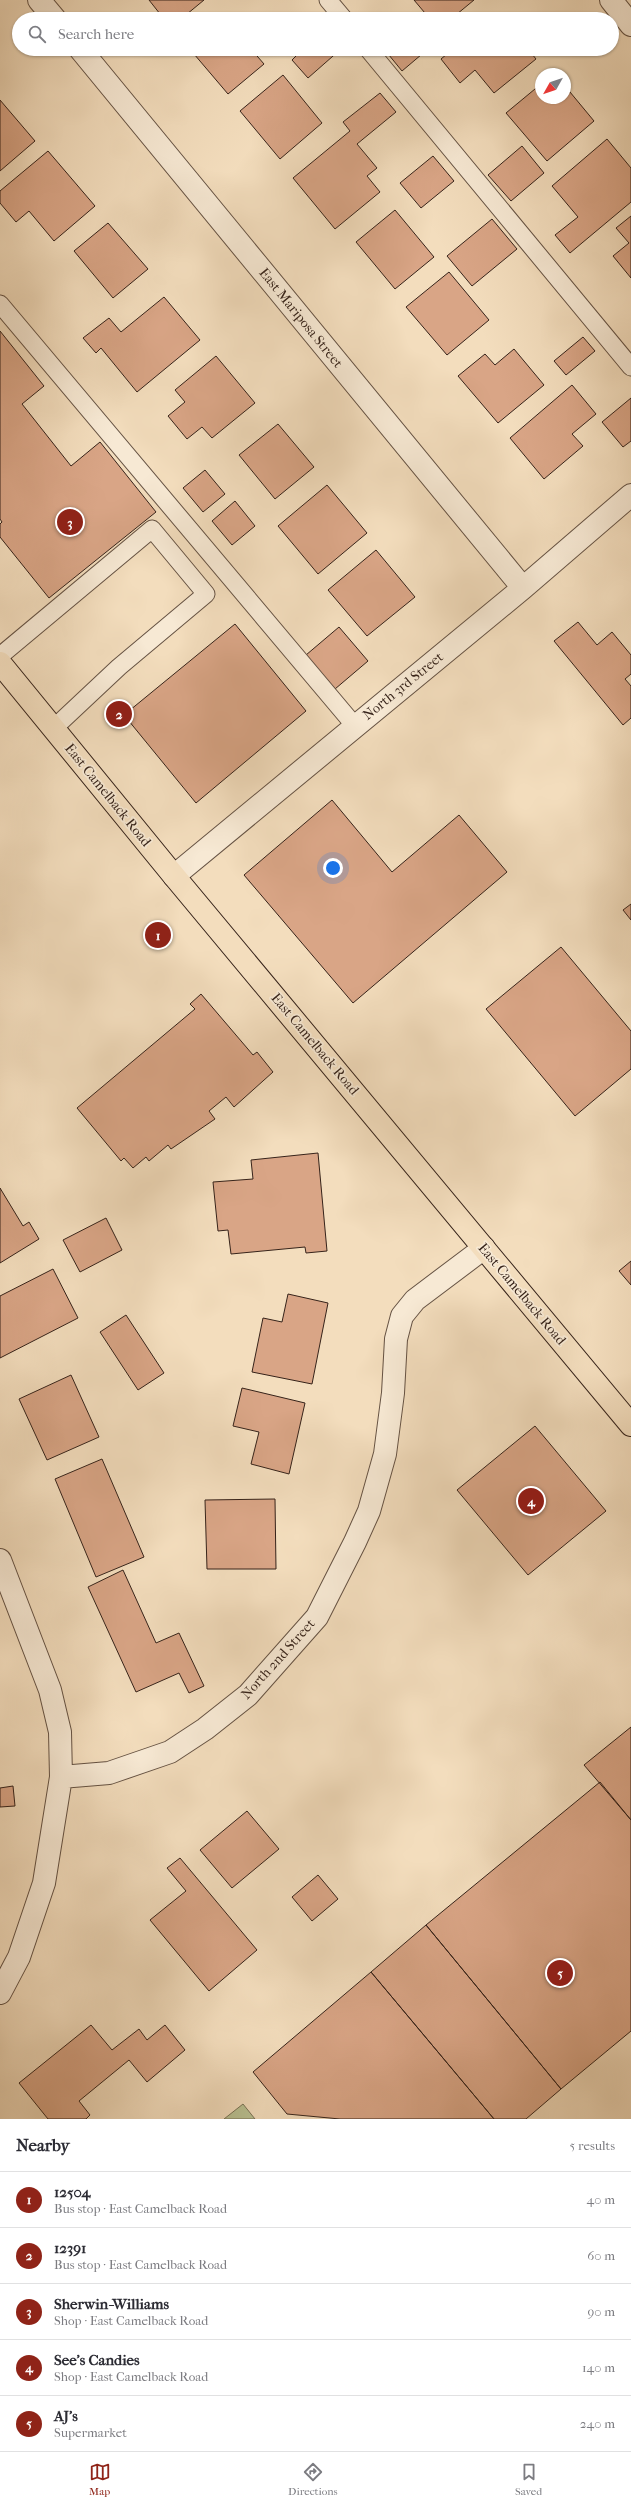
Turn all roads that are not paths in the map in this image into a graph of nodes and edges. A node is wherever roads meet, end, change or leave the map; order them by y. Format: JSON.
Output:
{"nodes":[{"id":1,"x":39,"y":0,"type":"edge"},
{"id":2,"x":328,"y":0,"type":"edge"},
{"id":3,"x":611,"y":0,"type":"edge"},
{"id":4,"x":49,"y":12,"type":"edge"},
{"id":5,"x":338,"y":12,"type":"edge"},
{"id":6,"x":631,"y":24,"type":"edge"},
{"id":7,"x":86,"y":56,"type":"edge"},
{"id":8,"x":374,"y":56,"type":"edge"},
{"id":9,"x":0,"y":304,"type":"edge"},
{"id":10,"x":631,"y":367,"type":"edge"},
{"id":11,"x":629,"y":500,"type":"edge"},
{"id":12,"x":523,"y":588,"type":"junction"},
{"id":13,"x":0,"y":656,"type":"edge"},
{"id":14,"x":0,"y":663,"type":"edge"},
{"id":15,"x":354,"y":726,"type":"junction"},
{"id":16,"x":54,"y":728,"type":"junction"},
{"id":17,"x":174,"y":876,"type":"junction"},
{"id":18,"x":484,"y":1248,"type":"junction"},
{"id":19,"x":631,"y":1425,"type":"edge"},
{"id":20,"x":0,"y":1560,"type":"edge"},
{"id":21,"x":61,"y":1777,"type":"junction"},
{"id":22,"x":0,"y":1993,"type":"edge"}],
"edges":[{"from":1,"to":4,"type":"street"},
{"from":2,"to":5,"type":"lane"},
{"from":3,"to":6,"type":"street"},
{"from":7,"to":12,"type":"street","name":"East Mariposa Street"},
{"from":8,"to":10,"type":"lane"},
{"from":9,"to":15,"type":"lane"},
{"from":11,"to":12,"type":"street","name":"North 3rd Street"},
{"from":12,"to":15,"type":"street","name":"North 3rd Street"},
{"from":13,"to":16,"type":"lane"},
{"from":14,"to":16,"type":"main road","name":"East Camelback Road"},
{"from":15,"to":17,"type":"street","name":"North 3rd Street"},
{"from":16,"to":17,"type":"main road","name":"East Camelback Road"},
{"from":17,"to":18,"type":"main road","name":"East Camelback Road"},
{"from":18,"to":19,"type":"main road","name":"East Camelback Road"},
{"from":18,"to":21,"type":"street","name":"North 2nd Street"},
{"from":20,"to":21,"type":"street"},
{"from":21,"to":22,"type":"street"}]}
